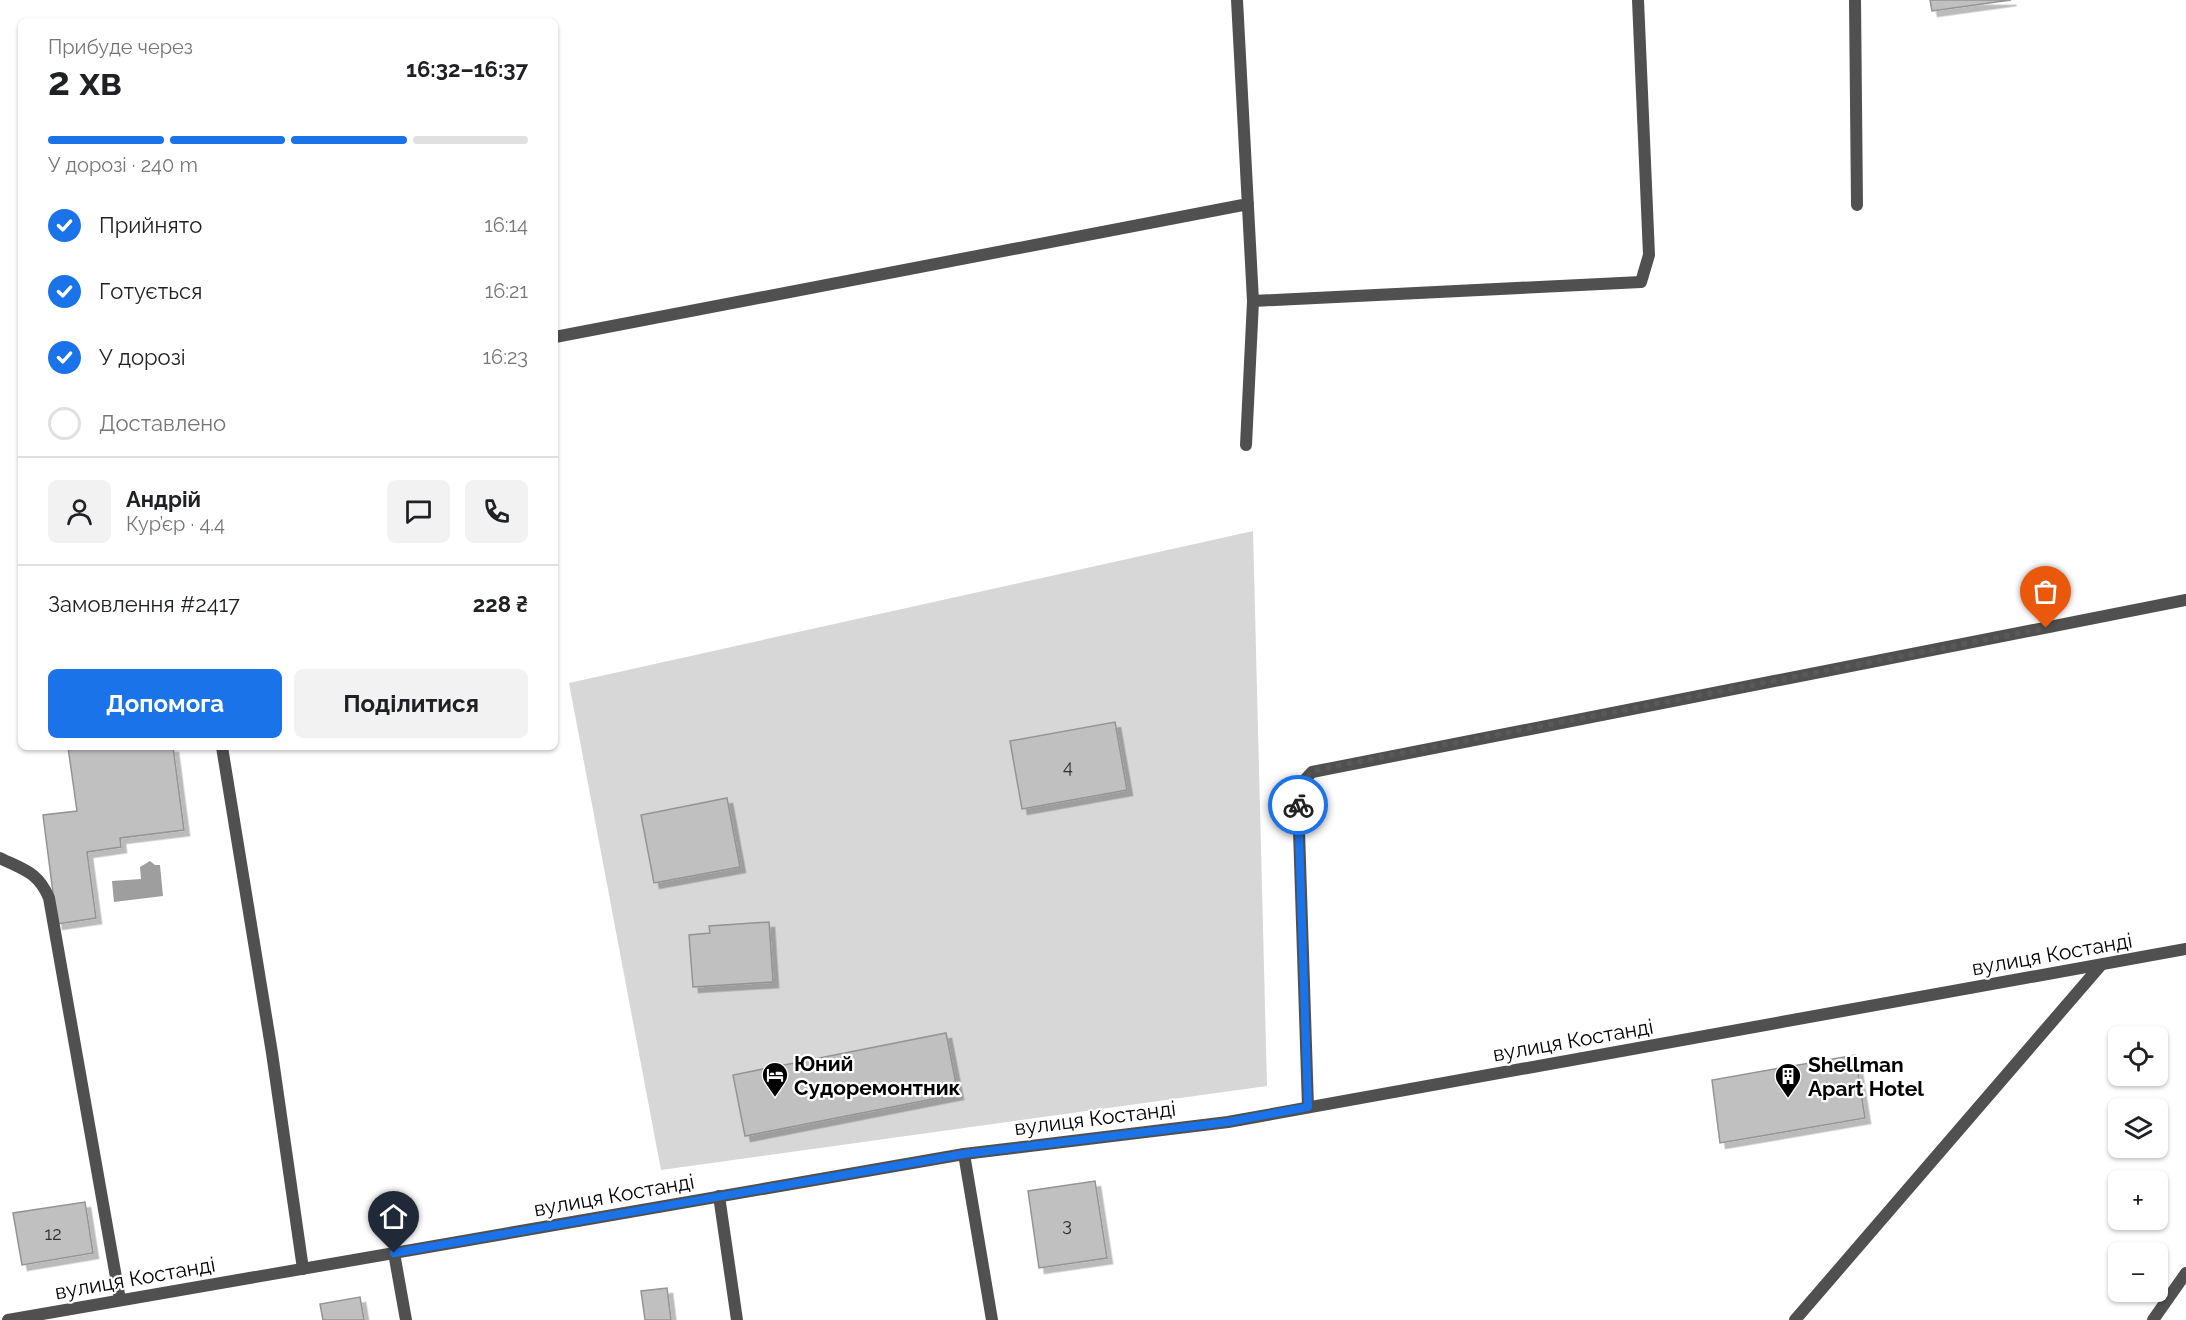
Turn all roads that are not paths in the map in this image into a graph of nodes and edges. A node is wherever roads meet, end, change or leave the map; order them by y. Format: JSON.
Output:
{"nodes":[{"id":1,"x":1237,"y":0,"type":"edge"},
{"id":2,"x":1638,"y":0,"type":"edge"},
{"id":3,"x":1855,"y":0,"type":"edge"},
{"id":4,"x":1248,"y":204,"type":"junction"},
{"id":5,"x":1857,"y":205,"type":"dead end"},
{"id":6,"x":1253,"y":301,"type":"junction"},
{"id":7,"x":558,"y":336,"type":"edge"},
{"id":8,"x":1246,"y":445,"type":"dead end"},
{"id":9,"x":2186,"y":600,"type":"edge"},
{"id":10,"x":222,"y":750,"type":"edge"},
{"id":11,"x":0,"y":858,"type":"edge"},
{"id":12,"x":2186,"y":949,"type":"edge"},
{"id":13,"x":2101,"y":965,"type":"junction"},
{"id":14,"x":1308,"y":1107,"type":"junction"},
{"id":15,"x":964,"y":1154,"type":"junction"},
{"id":16,"x":719,"y":1197,"type":"junction"},
{"id":17,"x":394,"y":1253,"type":"junction"},
{"id":18,"x":303,"y":1269,"type":"junction"},
{"id":19,"x":2186,"y":1273,"type":"edge"},
{"id":20,"x":120,"y":1300,"type":"junction"},
{"id":21,"x":8,"y":1320,"type":"edge"},
{"id":22,"x":406,"y":1320,"type":"edge"},
{"id":23,"x":737,"y":1320,"type":"edge"},
{"id":24,"x":992,"y":1320,"type":"edge"},
{"id":25,"x":1795,"y":1320,"type":"edge"},
{"id":26,"x":2153,"y":1320,"type":"edge"}],
"edges":[{"from":1,"to":4,"type":"street"},
{"from":2,"to":6,"type":"street"},
{"from":3,"to":5,"type":"street"},
{"from":4,"to":6,"type":"street"},
{"from":4,"to":7,"type":"street"},
{"from":6,"to":8,"type":"street"},
{"from":9,"to":14,"type":"street"},
{"from":10,"to":18,"type":"street"},
{"from":11,"to":20,"type":"street"},
{"from":12,"to":13,"type":"street","name":"вулиця Костанді"},
{"from":13,"to":14,"type":"street","name":"вулиця Костанді"},
{"from":13,"to":25,"type":"street"},
{"from":14,"to":15,"type":"street","name":"вулиця Костанді"},
{"from":15,"to":16,"type":"street","name":"вулиця Костанді"},
{"from":15,"to":24,"type":"street"},
{"from":16,"to":17,"type":"street","name":"вулиця Костанді"},
{"from":16,"to":23,"type":"street"},
{"from":17,"to":18,"type":"street","name":"вулиця Костанді"},
{"from":17,"to":22,"type":"street"},
{"from":18,"to":20,"type":"street","name":"вулиця Костанді"},
{"from":19,"to":26,"type":"street"},
{"from":20,"to":21,"type":"street","name":"вулиця Костанді"}]}
